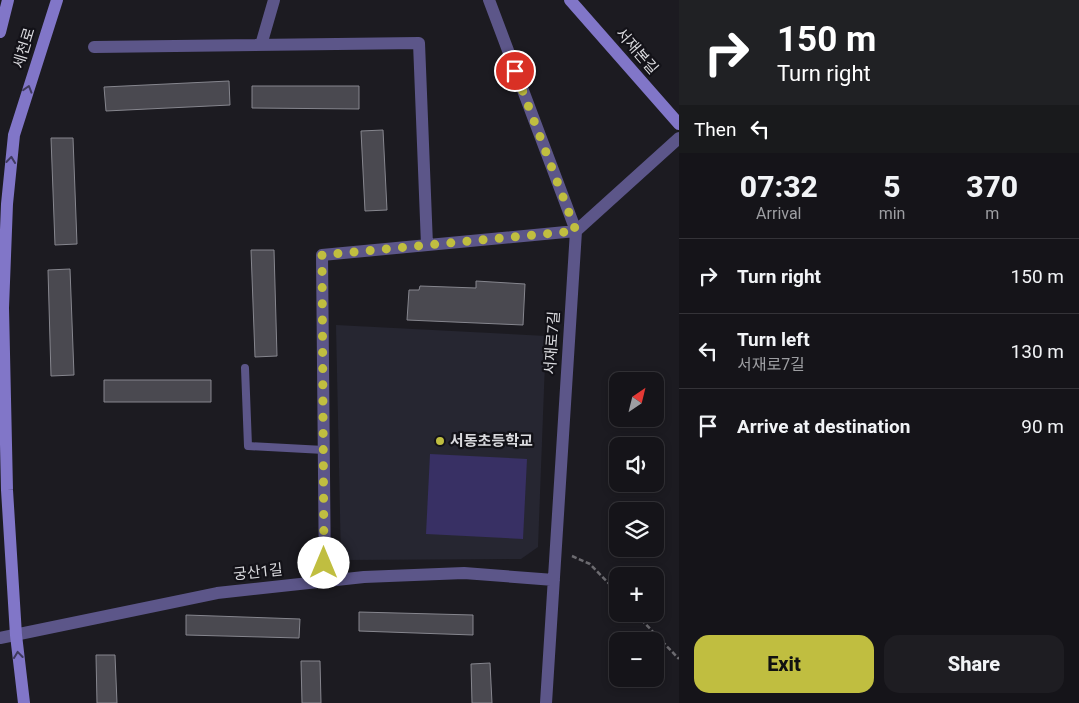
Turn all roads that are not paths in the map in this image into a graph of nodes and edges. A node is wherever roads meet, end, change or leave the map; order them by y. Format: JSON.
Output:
{"nodes":[{"id":1,"x":8,"y":0,"type":"edge"},
{"id":2,"x":57,"y":0,"type":"edge"},
{"id":3,"x":274,"y":0,"type":"edge"},
{"id":4,"x":488,"y":0,"type":"edge"},
{"id":5,"x":570,"y":0,"type":"edge"},
{"id":6,"x":0,"y":32,"type":"edge"},
{"id":7,"x":261,"y":45,"type":"junction"},
{"id":8,"x":94,"y":47,"type":"dead end"},
{"id":9,"x":679,"y":124,"type":"edge"},
{"id":10,"x":679,"y":138,"type":"edge"},
{"id":11,"x":576,"y":231,"type":"junction"},
{"id":12,"x":428,"y":245,"type":"junction"},
{"id":13,"x":245,"y":368,"type":"dead end"},
{"id":14,"x":324,"y":450,"type":"junction"},
{"id":15,"x":554,"y":580,"type":"junction"},
{"id":16,"x":325,"y":582,"type":"junction"},
{"id":17,"x":16,"y":636,"type":"junction"},
{"id":18,"x":0,"y":638,"type":"edge"},
{"id":19,"x":24,"y":703,"type":"edge"},
{"id":20,"x":546,"y":703,"type":"edge"}],
"edges":[{"from":1,"to":6,"type":"main road","name":"세천로"},
{"from":17,"to":2,"type":"main road","name":"세천로","one_way":true},
{"from":3,"to":7,"type":"street"},
{"from":4,"to":11,"type":"street","name":"서재로7길"},
{"from":5,"to":9,"type":"main road","name":"서재본길"},
{"from":7,"to":8,"type":"street"},
{"from":7,"to":12,"type":"street"},
{"from":10,"to":11,"type":"street"},
{"from":11,"to":12,"type":"street"},
{"from":11,"to":15,"type":"street","name":"서재로7길"},
{"from":12,"to":14,"type":"street"},
{"from":13,"to":14,"type":"lane"},
{"from":14,"to":16,"type":"street"},
{"from":15,"to":16,"type":"street","name":"궁산1길"},
{"from":15,"to":20,"type":"street","name":"서재로7길"},
{"from":16,"to":17,"type":"street","name":"궁산1길"},
{"from":17,"to":18,"type":"street","name":"궁산1길"},
{"from":19,"to":17,"type":"main road","name":"세천로","one_way":true}]}
